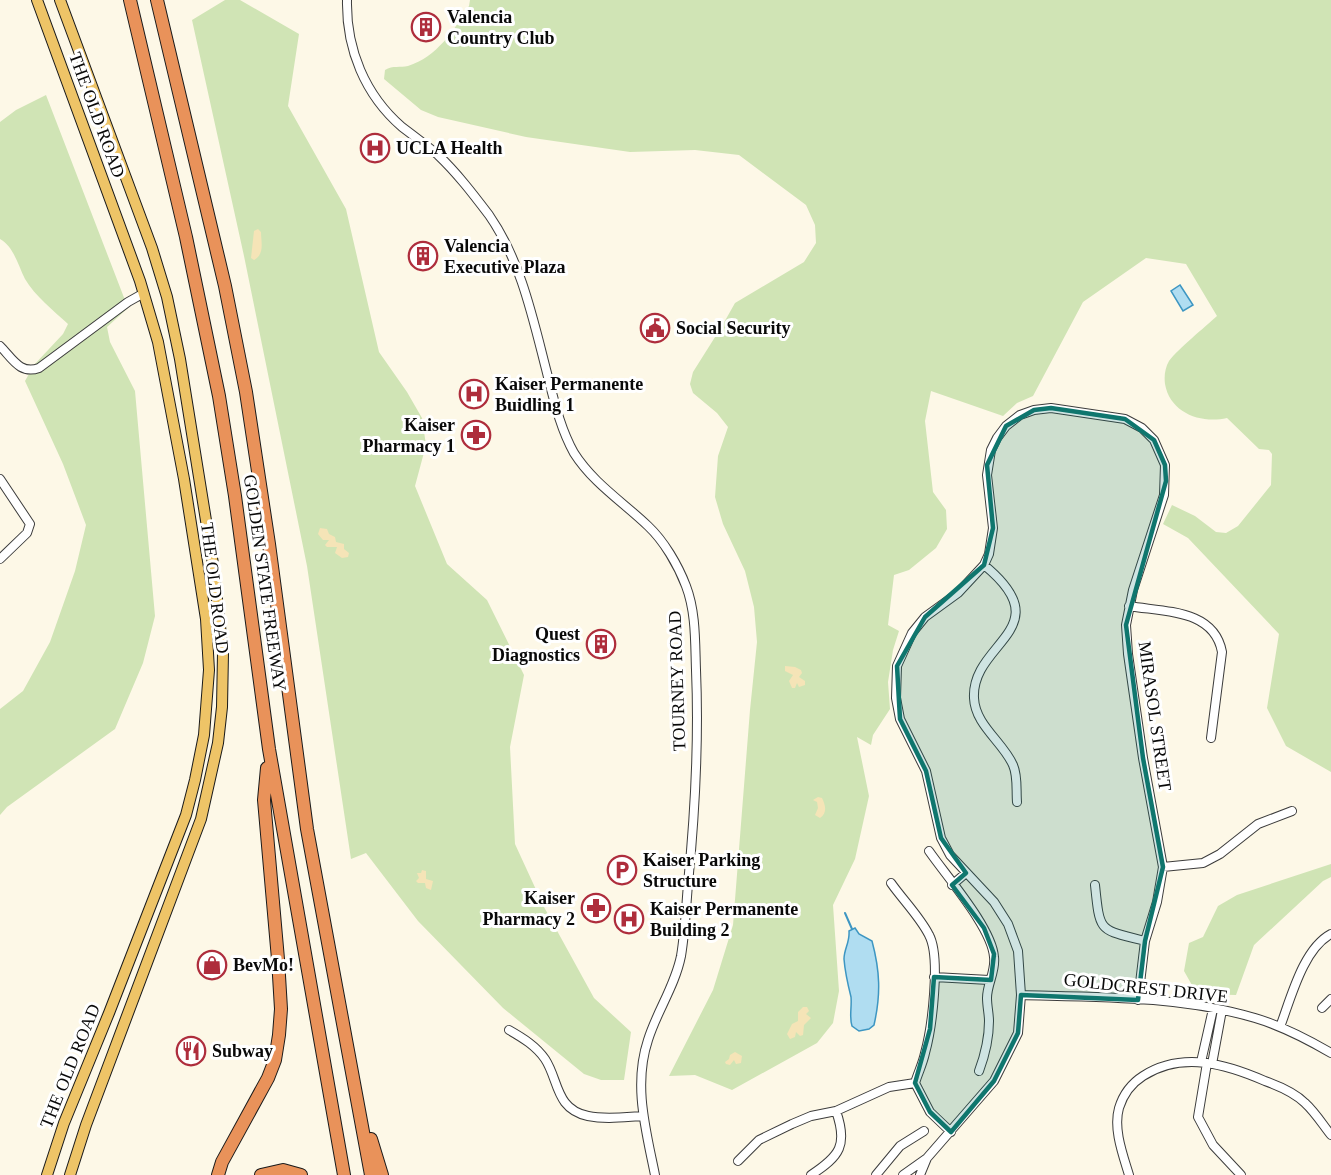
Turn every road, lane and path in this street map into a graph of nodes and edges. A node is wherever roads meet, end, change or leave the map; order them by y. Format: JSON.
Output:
{"nodes":[{"id":1,"x":37,"y":0,"type":"edge"},
{"id":2,"x":60,"y":0,"type":"edge"},
{"id":3,"x":130,"y":0,"type":"edge"},
{"id":4,"x":157,"y":0,"type":"edge"},
{"id":5,"x":347,"y":0,"type":"edge"},
{"id":6,"x":144,"y":293,"type":"junction"},
{"id":7,"x":0,"y":346,"type":"edge"},
{"id":8,"x":0,"y":479,"type":"edge"},
{"id":9,"x":0,"y":559,"type":"edge"},
{"id":10,"x":984,"y":566,"type":"junction"},
{"id":11,"x":1130,"y":606,"type":"junction"},
{"id":12,"x":1210,"y":738,"type":"dead end"},
{"id":13,"x":268,"y":749,"type":"junction"},
{"id":14,"x":1017,"y":802,"type":"dead end"},
{"id":15,"x":1292,"y":811,"type":"dead end"},
{"id":16,"x":929,"y":851,"type":"dead end"},
{"id":17,"x":1163,"y":867,"type":"junction"},
{"id":18,"x":966,"y":873,"type":"junction"},
{"id":19,"x":891,"y":883,"type":"dead end"},
{"id":20,"x":952,"y":885,"type":"junction"},
{"id":21,"x":1095,"y":885,"type":"dead end"},
{"id":22,"x":1331,"y":934,"type":"edge"},
{"id":23,"x":1145,"y":942,"type":"junction"},
{"id":24,"x":934,"y":977,"type":"junction"},
{"id":25,"x":990,"y":980,"type":"junction"},
{"id":26,"x":1021,"y":995,"type":"junction"},
{"id":27,"x":1331,"y":999,"type":"edge"},
{"id":28,"x":1138,"y":1000,"type":"junction"},
{"id":29,"x":1322,"y":1008,"type":"dead end"},
{"id":30,"x":1218,"y":1009,"type":"junction"},
{"id":31,"x":1280,"y":1027,"type":"junction"},
{"id":32,"x":509,"y":1030,"type":"dead end"},
{"id":33,"x":1331,"y":1053,"type":"edge"},
{"id":34,"x":1207,"y":1063,"type":"junction"},
{"id":35,"x":979,"y":1071,"type":"dead end"},
{"id":36,"x":353,"y":1076,"type":"junction"},
{"id":37,"x":915,"y":1083,"type":"junction"},
{"id":38,"x":836,"y":1111,"type":"junction"},
{"id":39,"x":643,"y":1116,"type":"junction"},
{"id":40,"x":924,"y":1131,"type":"dead end"},
{"id":41,"x":951,"y":1132,"type":"junction"},
{"id":42,"x":1331,"y":1135,"type":"edge"},
{"id":43,"x":927,"y":1158,"type":"junction"},
{"id":44,"x":738,"y":1161,"type":"dead end"},
{"id":45,"x":823,"y":1172,"type":"edge"},
{"id":46,"x":47,"y":1175,"type":"edge"},
{"id":47,"x":70,"y":1175,"type":"edge"},
{"id":48,"x":218,"y":1175,"type":"edge"},
{"id":49,"x":261,"y":1175,"type":"edge"},
{"id":50,"x":301,"y":1175,"type":"edge"},
{"id":51,"x":344,"y":1175,"type":"edge"},
{"id":52,"x":371,"y":1175,"type":"edge"},
{"id":53,"x":382,"y":1175,"type":"edge"},
{"id":54,"x":655,"y":1175,"type":"edge"},
{"id":55,"x":811,"y":1175,"type":"edge"},
{"id":56,"x":876,"y":1175,"type":"edge"},
{"id":57,"x":903,"y":1175,"type":"edge"},
{"id":58,"x":920,"y":1175,"type":"edge"},
{"id":59,"x":1129,"y":1175,"type":"edge"},
{"id":60,"x":1241,"y":1175,"type":"edge"}],
"edges":[{"from":1,"to":6,"type":"main road","name":"THE OLD ROAD"},
{"from":2,"to":47,"type":"main road","name":"THE OLD ROAD"},
{"from":3,"to":13,"type":"highway","name":"GOLDEN STATE FREEWAY"},
{"from":4,"to":36,"type":"highway","name":"GOLDEN STATE FREEWAY"},
{"from":5,"to":39,"type":"street","name":"TOURNEY ROAD"},
{"from":6,"to":7,"type":"street"},
{"from":6,"to":46,"type":"main road","name":"THE OLD ROAD"},
{"from":8,"to":9,"type":"street"},
{"from":10,"to":11,"type":"street","name":"MIRASOL STREET"},
{"from":10,"to":14,"type":"street"},
{"from":10,"to":18,"type":"street"},
{"from":11,"to":12,"type":"street"},
{"from":11,"to":17,"type":"street","name":"MIRASOL STREET"},
{"from":13,"to":48,"type":"highway"},
{"from":13,"to":51,"type":"highway","name":"GOLDEN STATE FREEWAY"},
{"from":15,"to":17,"type":"street"},
{"from":16,"to":20,"type":"street"},
{"from":17,"to":23,"type":"street","name":"MIRASOL STREET"},
{"from":18,"to":20,"type":"street"},
{"from":18,"to":26,"type":"street"},
{"from":19,"to":24,"type":"street"},
{"from":20,"to":25,"type":"street"},
{"from":21,"to":23,"type":"street"},
{"from":22,"to":31,"type":"street"},
{"from":23,"to":28,"type":"street","name":"MIRASOL STREET"},
{"from":24,"to":25,"type":"street"},
{"from":24,"to":37,"type":"street"},
{"from":25,"to":35,"type":"street"},
{"from":26,"to":28,"type":"street","name":"GOLDCREST DRIVE"},
{"from":26,"to":41,"type":"street"},
{"from":27,"to":29,"type":"street"},
{"from":28,"to":30,"type":"street","name":"GOLDCREST DRIVE"},
{"from":30,"to":31,"type":"street","name":"GOLDCREST DRIVE"},
{"from":30,"to":34,"type":"street"},
{"from":31,"to":33,"type":"street","name":"GOLDCREST DRIVE"},
{"from":32,"to":39,"type":"street"},
{"from":34,"to":42,"type":"street"},
{"from":34,"to":59,"type":"street"},
{"from":34,"to":60,"type":"street"},
{"from":36,"to":52,"type":"highway","name":"GOLDEN STATE FREEWAY"},
{"from":36,"to":53,"type":"highway"},
{"from":37,"to":38,"type":"street"},
{"from":37,"to":41,"type":"street"},
{"from":38,"to":44,"type":"street"},
{"from":38,"to":45,"type":"street"},
{"from":39,"to":54,"type":"street","name":"TOURNEY ROAD"},
{"from":40,"to":56,"type":"street"},
{"from":41,"to":43,"type":"street"},
{"from":43,"to":57,"type":"street"},
{"from":43,"to":58,"type":"street"},
{"from":45,"to":55,"type":"street"},
{"from":49,"to":50,"type":"highway"}]}
